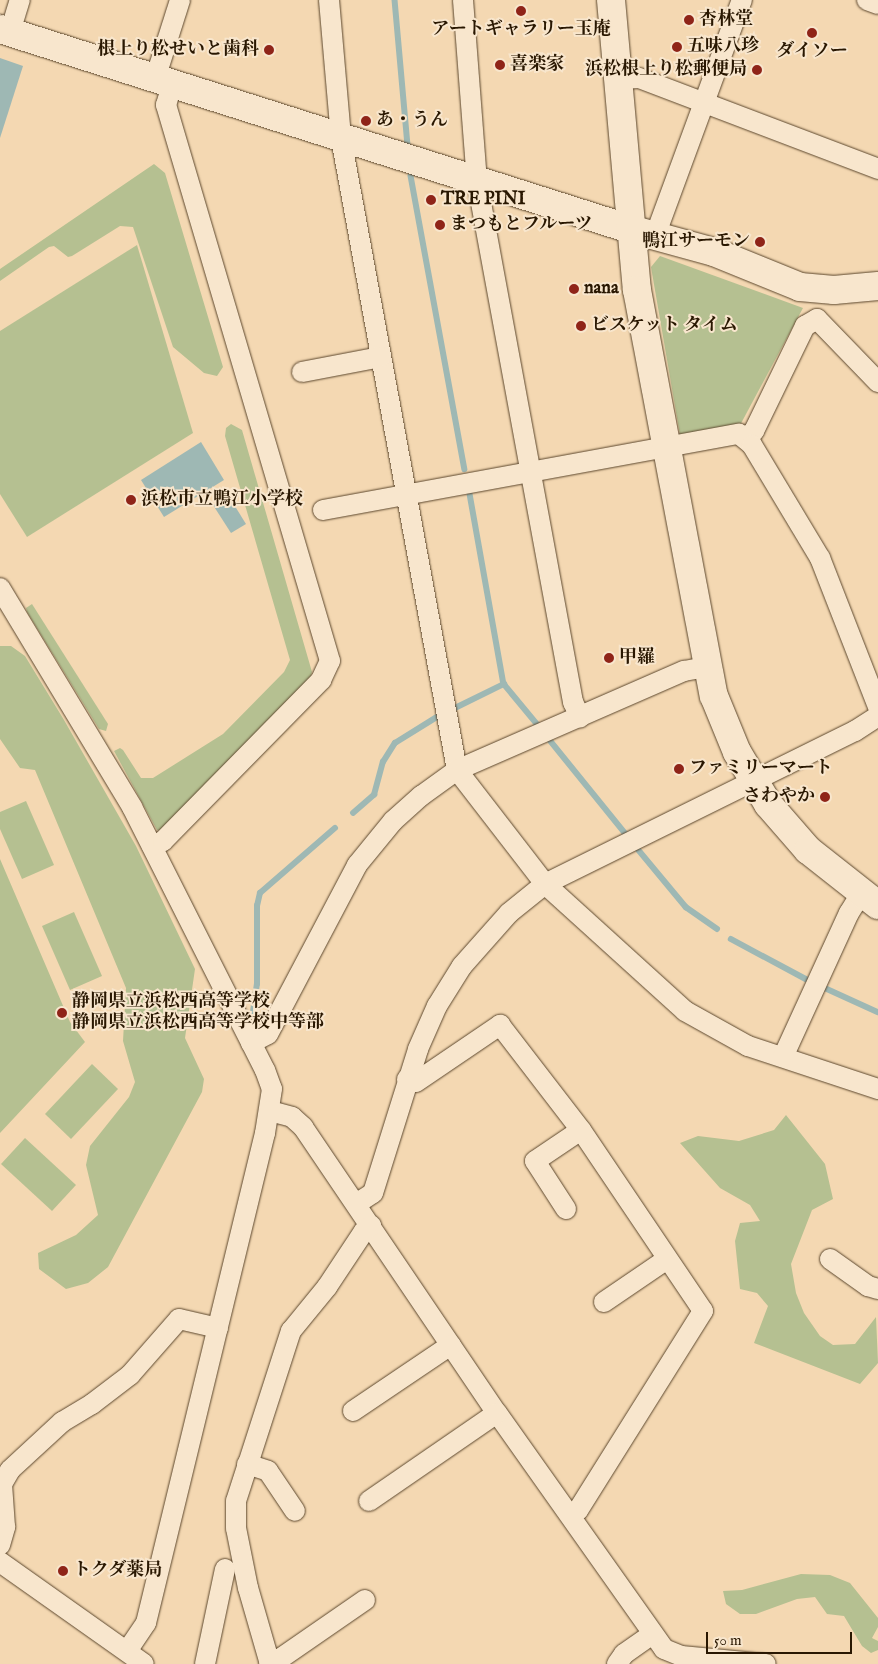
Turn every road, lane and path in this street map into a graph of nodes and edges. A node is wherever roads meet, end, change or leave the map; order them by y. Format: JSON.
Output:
{"nodes":[{"id":1,"x":20,"y":0,"type":"edge"},
{"id":2,"x":180,"y":0,"type":"edge"},
{"id":3,"x":330,"y":0,"type":"edge"},
{"id":4,"x":462,"y":0,"type":"edge"},
{"id":5,"x":611,"y":0,"type":"edge"},
{"id":6,"x":742,"y":0,"type":"edge"},
{"id":7,"x":867,"y":0,"type":"edge"},
{"id":8,"x":878,"y":4,"type":"edge"},
{"id":9,"x":5,"y":31,"type":"edge"},
{"id":10,"x":618,"y":79,"type":"junction"},
{"id":11,"x":164,"y":82,"type":"junction"},
{"id":12,"x":703,"y":102,"type":"junction"},
{"id":13,"x":341,"y":138,"type":"junction"},
{"id":14,"x":878,"y":169,"type":"edge"},
{"id":15,"x":478,"y":181,"type":"junction"},
{"id":16,"x":643,"y":232,"type":"junction"},
{"id":17,"x":878,"y":286,"type":"edge"},
{"id":18,"x":381,"y":357,"type":"junction"},
{"id":19,"x":302,"y":372,"type":"dead end"},
{"id":20,"x":878,"y":382,"type":"edge"},
{"id":21,"x":746,"y":438,"type":"junction"},
{"id":22,"x":666,"y":448,"type":"junction"},
{"id":23,"x":531,"y":472,"type":"junction"},
{"id":24,"x":407,"y":495,"type":"junction"},
{"id":25,"x":323,"y":510,"type":"dead end"},
{"id":26,"x":0,"y":588,"type":"edge"},
{"id":27,"x":706,"y":667,"type":"junction"},
{"id":28,"x":878,"y":707,"type":"edge"},
{"id":29,"x":580,"y":716,"type":"junction"},
{"id":30,"x":878,"y":716,"type":"edge"},
{"id":31,"x":457,"y":770,"type":"junction"},
{"id":32,"x":753,"y":782,"type":"junction"},
{"id":33,"x":152,"y":846,"type":"junction"},
{"id":34,"x":546,"y":884,"type":"junction"},
{"id":35,"x":870,"y":900,"type":"edge"},
{"id":36,"x":251,"y":1043,"type":"junction"},
{"id":37,"x":783,"y":1057,"type":"junction"},
{"id":38,"x":408,"y":1080,"type":"junction"},
{"id":39,"x":878,"y":1089,"type":"edge"},
{"id":40,"x":270,"y":1110,"type":"junction"},
{"id":41,"x":581,"y":1130,"type":"junction"},
{"id":42,"x":356,"y":1204,"type":"junction"},
{"id":43,"x":566,"y":1209,"type":"dead end"},
{"id":44,"x":371,"y":1226,"type":"junction"},
{"id":45,"x":668,"y":1259,"type":"junction"},
{"id":46,"x":830,"y":1259,"type":"dead end"},
{"id":47,"x":878,"y":1289,"type":"edge"},
{"id":48,"x":604,"y":1302,"type":"dead end"},
{"id":49,"x":218,"y":1328,"type":"junction"},
{"id":50,"x":451,"y":1345,"type":"junction"},
{"id":51,"x":353,"y":1411,"type":"dead end"},
{"id":52,"x":497,"y":1413,"type":"junction"},
{"id":53,"x":247,"y":1464,"type":"junction"},
{"id":54,"x":369,"y":1502,"type":"dead end"},
{"id":55,"x":295,"y":1511,"type":"dead end"},
{"id":56,"x":570,"y":1515,"type":"junction"},
{"id":57,"x":0,"y":1545,"type":"edge"},
{"id":58,"x":0,"y":1562,"type":"edge"},
{"id":59,"x":224,"y":1569,"type":"dead end"},
{"id":60,"x":364,"y":1600,"type":"dead end"},
{"id":61,"x":653,"y":1634,"type":"junction"},
{"id":62,"x":127,"y":1651,"type":"junction"},
{"id":63,"x":723,"y":1662,"type":"edge"},
{"id":64,"x":270,"y":1663,"type":"edge"},
{"id":65,"x":144,"y":1664,"type":"edge"},
{"id":66,"x":206,"y":1664,"type":"edge"},
{"id":67,"x":617,"y":1664,"type":"edge"},
{"id":68,"x":766,"y":1664,"type":"edge"}],
"edges":[{"from":1,"to":9,"type":"street"},
{"from":2,"to":11,"type":"street"},
{"from":3,"to":13,"type":"street"},
{"from":4,"to":15,"type":"street"},
{"from":5,"to":10,"type":"street"},
{"from":6,"to":12,"type":"street"},
{"from":7,"to":8,"type":"street"},
{"from":9,"to":11,"type":"street"},
{"from":10,"to":12,"type":"street"},
{"from":10,"to":16,"type":"street"},
{"from":11,"to":13,"type":"street"},
{"from":11,"to":33,"type":"street"},
{"from":12,"to":14,"type":"street"},
{"from":12,"to":16,"type":"street"},
{"from":13,"to":15,"type":"street"},
{"from":13,"to":18,"type":"street"},
{"from":15,"to":16,"type":"street"},
{"from":15,"to":23,"type":"street"},
{"from":16,"to":17,"type":"street"},
{"from":16,"to":22,"type":"street"},
{"from":18,"to":19,"type":"street"},
{"from":18,"to":24,"type":"street"},
{"from":20,"to":21,"type":"street"},
{"from":21,"to":22,"type":"street"},
{"from":21,"to":28,"type":"street"},
{"from":22,"to":23,"type":"street"},
{"from":22,"to":27,"type":"street"},
{"from":23,"to":24,"type":"street"},
{"from":23,"to":29,"type":"street"},
{"from":24,"to":25,"type":"street"},
{"from":24,"to":31,"type":"street"},
{"from":26,"to":33,"type":"street"},
{"from":27,"to":29,"type":"street"},
{"from":27,"to":32,"type":"street"},
{"from":29,"to":31,"type":"street"},
{"from":30,"to":32,"type":"street"},
{"from":31,"to":34,"type":"street"},
{"from":31,"to":36,"type":"street"},
{"from":32,"to":34,"type":"street"},
{"from":32,"to":35,"type":"street"},
{"from":33,"to":36,"type":"street"},
{"from":34,"to":37,"type":"street"},
{"from":34,"to":38,"type":"street"},
{"from":35,"to":37,"type":"street"},
{"from":36,"to":40,"type":"street"},
{"from":37,"to":39,"type":"street"},
{"from":38,"to":41,"type":"street"},
{"from":38,"to":42,"type":"street"},
{"from":40,"to":42,"type":"street"},
{"from":40,"to":49,"type":"street"},
{"from":41,"to":43,"type":"street"},
{"from":41,"to":45,"type":"street"},
{"from":42,"to":44,"type":"street"},
{"from":44,"to":50,"type":"street"},
{"from":44,"to":53,"type":"street"},
{"from":45,"to":48,"type":"street"},
{"from":45,"to":56,"type":"street"},
{"from":46,"to":47,"type":"street"},
{"from":49,"to":57,"type":"street"},
{"from":49,"to":62,"type":"street"},
{"from":50,"to":51,"type":"street"},
{"from":50,"to":52,"type":"street"},
{"from":52,"to":54,"type":"street"},
{"from":52,"to":56,"type":"street"},
{"from":53,"to":55,"type":"street"},
{"from":53,"to":64,"type":"street"},
{"from":56,"to":61,"type":"street"},
{"from":58,"to":62,"type":"street"},
{"from":59,"to":66,"type":"street"},
{"from":60,"to":64,"type":"street"},
{"from":61,"to":63,"type":"street"},
{"from":61,"to":67,"type":"street"},
{"from":62,"to":65,"type":"street"},
{"from":63,"to":68,"type":"street"}]}
